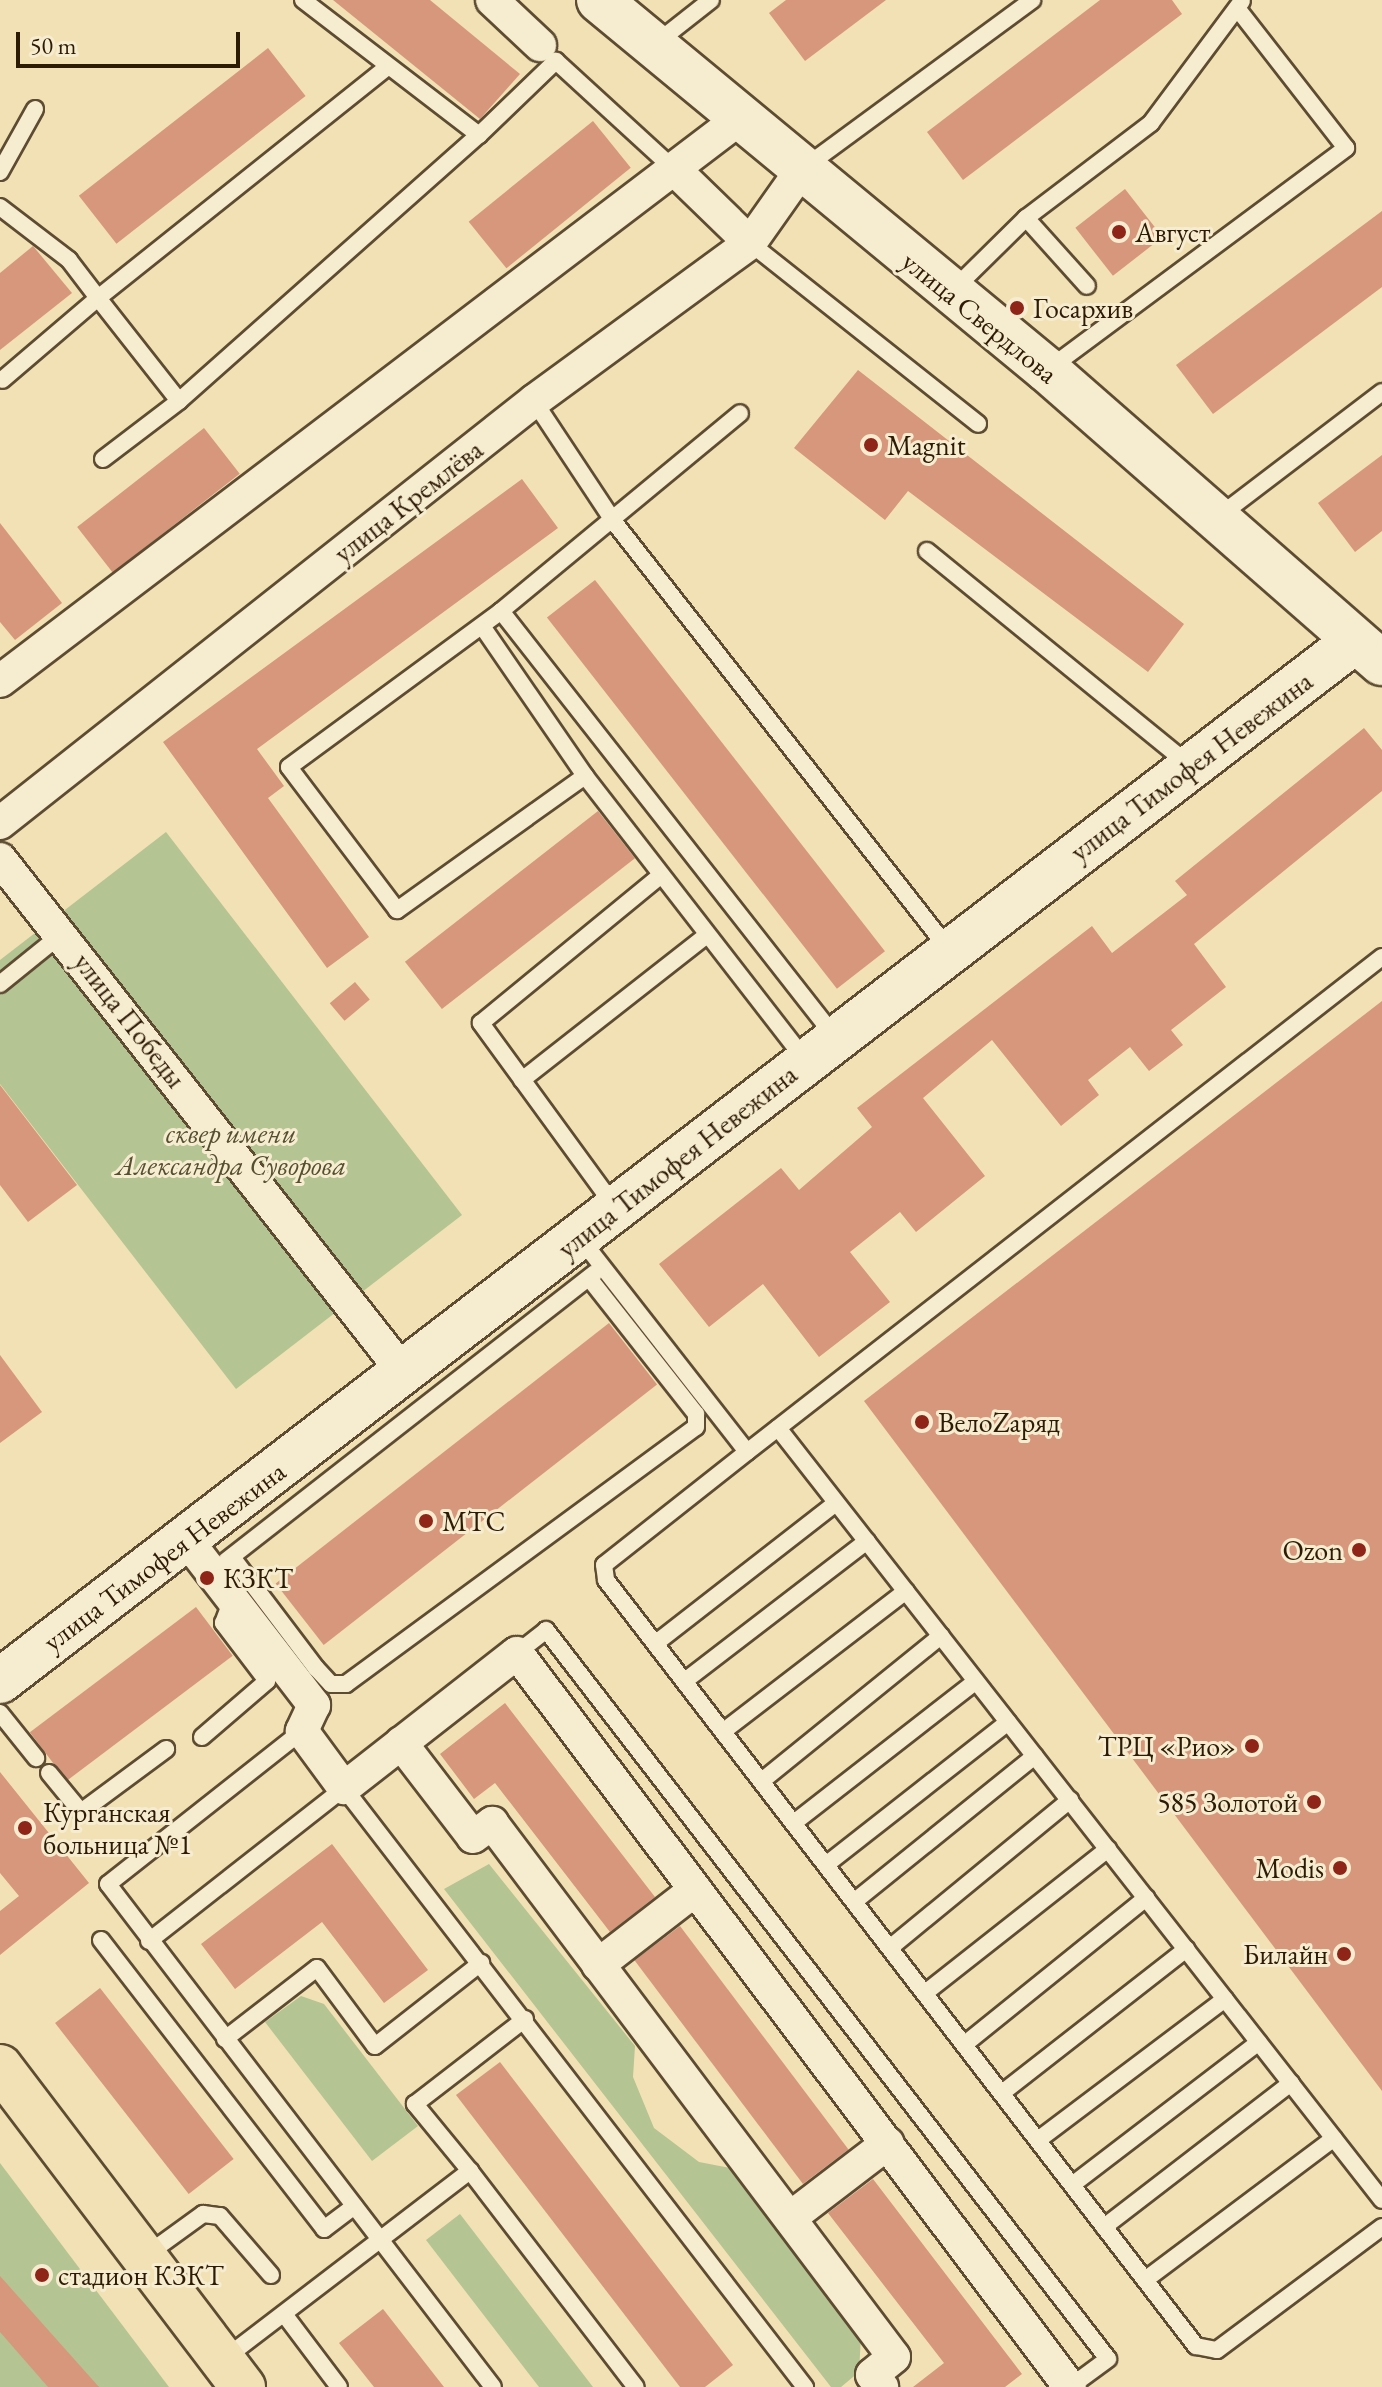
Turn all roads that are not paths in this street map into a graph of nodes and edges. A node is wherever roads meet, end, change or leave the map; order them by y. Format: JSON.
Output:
{"nodes":[{"id":1,"x":303,"y":0,"type":"edge"},
{"id":2,"x":492,"y":0,"type":"edge"},
{"id":3,"x":599,"y":0,"type":"edge"},
{"id":4,"x":711,"y":0,"type":"edge"},
{"id":5,"x":1032,"y":0,"type":"edge"},
{"id":6,"x":1240,"y":4,"type":"edge"},
{"id":7,"x":654,"y":45,"type":"junction"},
{"id":8,"x":548,"y":53,"type":"junction"},
{"id":9,"x":385,"y":69,"type":"junction"},
{"id":10,"x":35,"y":109,"type":"dead end"},
{"id":11,"x":739,"y":119,"type":"junction"},
{"id":12,"x":479,"y":135,"type":"junction"},
{"id":13,"x":803,"y":168,"type":"junction"},
{"id":14,"x":674,"y":169,"type":"junction"},
{"id":15,"x":0,"y":172,"type":"edge"},
{"id":16,"x":0,"y":207,"type":"edge"},
{"id":17,"x":1026,"y":218,"type":"junction"},
{"id":18,"x":750,"y":243,"type":"junction"},
{"id":19,"x":1087,"y":286,"type":"dead end"},
{"id":20,"x":949,"y":294,"type":"junction"},
{"id":21,"x":98,"y":298,"type":"junction"},
{"id":22,"x":1047,"y":370,"type":"junction"},
{"id":23,"x":2,"y":380,"type":"dead end"},
{"id":24,"x":1382,"y":392,"type":"edge"},
{"id":25,"x":179,"y":401,"type":"junction"},
{"id":26,"x":534,"y":401,"type":"junction"},
{"id":27,"x":740,"y":413,"type":"dead end"},
{"id":28,"x":978,"y":424,"type":"dead end"},
{"id":29,"x":103,"y":459,"type":"dead end"},
{"id":30,"x":1217,"y":518,"type":"junction"},
{"id":31,"x":614,"y":522,"type":"junction"},
{"id":32,"x":927,"y":551,"type":"dead end"},
{"id":33,"x":501,"y":611,"type":"junction"},
{"id":34,"x":482,"y":626,"type":"junction"},
{"id":35,"x":1369,"y":652,"type":"edge"},
{"id":36,"x":0,"y":681,"type":"edge"},
{"id":37,"x":1190,"y":765,"type":"junction"},
{"id":38,"x":585,"y":776,"type":"junction"},
{"id":39,"x":0,"y":823,"type":"edge"},
{"id":40,"x":0,"y":859,"type":"edge"},
{"id":41,"x":660,"y":876,"type":"junction"},
{"id":42,"x":63,"y":933,"type":"junction"},
{"id":43,"x":707,"y":935,"type":"junction"},
{"id":44,"x":951,"y":952,"type":"junction"},
{"id":45,"x":1382,"y":957,"type":"edge"},
{"id":46,"x":0,"y":984,"type":"edge"},
{"id":47,"x":820,"y":1048,"type":"junction"},
{"id":48,"x":522,"y":1080,"type":"junction"},
{"id":49,"x":616,"y":1208,"type":"junction"},
{"id":50,"x":591,"y":1261,"type":"junction"},
{"id":51,"x":404,"y":1373,"type":"junction"},
{"id":52,"x":778,"y":1428,"type":"junction"},
{"id":53,"x":747,"y":1452,"type":"junction"},
{"id":54,"x":836,"y":1503,"type":"junction"},
{"id":55,"x":867,"y":1541,"type":"junction"},
{"id":56,"x":210,"y":1556,"type":"junction"},
{"id":57,"x":906,"y":1591,"type":"junction"},
{"id":58,"x":232,"y":1599,"type":"junction"},
{"id":59,"x":941,"y":1636,"type":"junction"},
{"id":60,"x":656,"y":1643,"type":"junction"},
{"id":61,"x":517,"y":1653,"type":"junction"},
{"id":62,"x":686,"y":1680,"type":"junction"},
{"id":63,"x":0,"y":1681,"type":"edge"},
{"id":64,"x":976,"y":1681,"type":"junction"},
{"id":65,"x":0,"y":1713,"type":"edge"},
{"id":66,"x":1008,"y":1722,"type":"junction"},
{"id":67,"x":725,"y":1730,"type":"junction"},
{"id":68,"x":302,"y":1731,"type":"junction"},
{"id":69,"x":202,"y":1737,"type":"dead end"},
{"id":70,"x":401,"y":1743,"type":"junction"},
{"id":71,"x":166,"y":1749,"type":"dead end"},
{"id":72,"x":1035,"y":1756,"type":"junction"},
{"id":73,"x":36,"y":1758,"type":"dead end"},
{"id":74,"x":49,"y":1773,"type":"dead end"},
{"id":75,"x":763,"y":1780,"type":"junction"},
{"id":76,"x":344,"y":1788,"type":"junction"},
{"id":77,"x":1070,"y":1800,"type":"junction"},
{"id":78,"x":795,"y":1822,"type":"junction"},
{"id":79,"x":1108,"y":1849,"type":"junction"},
{"id":80,"x":827,"y":1864,"type":"junction"},
{"id":81,"x":695,"y":1890,"type":"junction"},
{"id":82,"x":1146,"y":1898,"type":"junction"},
{"id":83,"x":855,"y":1901,"type":"junction"},
{"id":84,"x":101,"y":1940,"type":"dead end"},
{"id":85,"x":149,"y":1941,"type":"junction"},
{"id":86,"x":891,"y":1947,"type":"junction"},
{"id":87,"x":1186,"y":1949,"type":"junction"},
{"id":88,"x":481,"y":1963,"type":"junction"},
{"id":89,"x":598,"y":1965,"type":"junction"},
{"id":90,"x":925,"y":1993,"type":"junction"},
{"id":91,"x":1225,"y":1999,"type":"junction"},
{"id":92,"x":525,"y":2019,"type":"junction"},
{"id":93,"x":225,"y":2039,"type":"junction"},
{"id":94,"x":1259,"y":2042,"type":"junction"},
{"id":95,"x":965,"y":2044,"type":"junction"},
{"id":96,"x":0,"y":2067,"type":"edge"},
{"id":97,"x":1291,"y":2083,"type":"junction"},
{"id":98,"x":1002,"y":2093,"type":"junction"},
{"id":99,"x":1334,"y":2138,"type":"junction"},
{"id":100,"x":1038,"y":2140,"type":"junction"},
{"id":101,"x":888,"y":2143,"type":"junction"},
{"id":102,"x":470,"y":2171,"type":"junction"},
{"id":103,"x":1072,"y":2185,"type":"junction"},
{"id":104,"x":1382,"y":2200,"type":"edge"},
{"id":105,"x":354,"y":2206,"type":"junction"},
{"id":106,"x":790,"y":2218,"type":"junction"},
{"id":107,"x":1104,"y":2227,"type":"junction"},
{"id":108,"x":1382,"y":2227,"type":"edge"},
{"id":109,"x":380,"y":2241,"type":"junction"},
{"id":110,"x":144,"y":2257,"type":"junction"},
{"id":111,"x":271,"y":2275,"type":"dead end"},
{"id":112,"x":1145,"y":2280,"type":"junction"},
{"id":113,"x":284,"y":2314,"type":"junction"},
{"id":114,"x":233,"y":2373,"type":"edge"},
{"id":115,"x":1072,"y":2386,"type":"edge"},
{"id":116,"x":339,"y":2387,"type":"edge"},
{"id":117,"x":493,"y":2387,"type":"edge"},
{"id":118,"x":636,"y":2387,"type":"edge"},
{"id":119,"x":805,"y":2387,"type":"edge"},
{"id":120,"x":882,"y":2387,"type":"edge"}],
"edges":[{"from":1,"to":9,"type":"lane"},
{"from":2,"to":8,"type":"street"},
{"from":3,"to":7,"type":"street","name":"улица Свердлова"},
{"from":4,"to":7,"type":"lane"},
{"from":5,"to":13,"type":"lane"},
{"from":6,"to":17,"type":"lane"},
{"from":6,"to":22,"type":"lane"},
{"from":7,"to":11,"type":"street","name":"улица Свердлова"},
{"from":8,"to":12,"type":"lane"},
{"from":8,"to":14,"type":"lane"},
{"from":9,"to":12,"type":"lane"},
{"from":9,"to":21,"type":"lane"},
{"from":10,"to":15,"type":"lane"},
{"from":11,"to":13,"type":"street","name":"улица Свердлова"},
{"from":11,"to":14,"type":"street"},
{"from":12,"to":25,"type":"lane"},
{"from":13,"to":18,"type":"street","name":"улица Кремлёва"},
{"from":13,"to":20,"type":"street","name":"улица Свердлова"},
{"from":14,"to":18,"type":"street"},
{"from":14,"to":36,"type":"street"},
{"from":16,"to":21,"type":"lane"},
{"from":17,"to":19,"type":"lane"},
{"from":17,"to":20,"type":"lane"},
{"from":18,"to":26,"type":"street","name":"улица Кремлёва"},
{"from":18,"to":28,"type":"lane"},
{"from":20,"to":22,"type":"street","name":"улица Свердлова"},
{"from":21,"to":23,"type":"lane"},
{"from":21,"to":25,"type":"lane"},
{"from":22,"to":30,"type":"street","name":"улица Свердлова"},
{"from":24,"to":30,"type":"lane"},
{"from":25,"to":29,"type":"lane"},
{"from":26,"to":31,"type":"lane"},
{"from":26,"to":39,"type":"street","name":"улица Кремлёва"},
{"from":27,"to":31,"type":"lane"},
{"from":30,"to":35,"type":"street","name":"улица Свердлова"},
{"from":31,"to":33,"type":"lane"},
{"from":31,"to":44,"type":"lane"},
{"from":32,"to":37,"type":"lane"},
{"from":33,"to":34,"type":"lane"},
{"from":33,"to":47,"type":"lane"},
{"from":34,"to":38,"type":"lane"},
{"from":34,"to":38,"type":"lane"},
{"from":35,"to":37,"type":"street","name":"улица Тимофея Невежина"},
{"from":37,"to":44,"type":"street","name":"улица Тимофея Невежина"},
{"from":38,"to":41,"type":"lane"},
{"from":40,"to":42,"type":"street","name":"улица Победы"},
{"from":41,"to":43,"type":"lane"},
{"from":41,"to":48,"type":"lane"},
{"from":42,"to":46,"type":"lane"},
{"from":42,"to":51,"type":"street","name":"улица Победы"},
{"from":43,"to":47,"type":"lane"},
{"from":43,"to":48,"type":"lane"},
{"from":44,"to":47,"type":"street","name":"улица Тимофея Невежина"},
{"from":45,"to":52,"type":"lane"},
{"from":47,"to":49,"type":"street","name":"улица Тимофея Невежина"},
{"from":48,"to":49,"type":"lane"},
{"from":49,"to":50,"type":"street","name":"улица Тимофея Невежина"},
{"from":50,"to":51,"type":"street","name":"улица Тимофея Невежина"},
{"from":50,"to":53,"type":"lane"},
{"from":50,"to":56,"type":"lane"},
{"from":50,"to":56,"type":"lane"},
{"from":51,"to":56,"type":"street","name":"улица Тимофея Невежина"},
{"from":52,"to":53,"type":"lane"},
{"from":52,"to":54,"type":"lane"},
{"from":53,"to":60,"type":"lane"},
{"from":54,"to":55,"type":"lane"},
{"from":54,"to":60,"type":"lane"},
{"from":55,"to":57,"type":"lane"},
{"from":55,"to":62,"type":"lane"},
{"from":56,"to":58,"type":"street"},
{"from":56,"to":63,"type":"street","name":"улица Тимофея Невежина"},
{"from":57,"to":59,"type":"lane"},
{"from":57,"to":67,"type":"lane"},
{"from":58,"to":68,"type":"street"},
{"from":58,"to":69,"type":"lane"},
{"from":59,"to":64,"type":"lane"},
{"from":59,"to":75,"type":"lane"},
{"from":60,"to":62,"type":"lane"},
{"from":61,"to":70,"type":"street"},
{"from":61,"to":81,"type":"street"},
{"from":61,"to":115,"type":"lane"},
{"from":62,"to":67,"type":"lane"},
{"from":64,"to":66,"type":"lane"},
{"from":64,"to":78,"type":"lane"},
{"from":65,"to":73,"type":"lane"},
{"from":66,"to":72,"type":"lane"},
{"from":66,"to":80,"type":"lane"},
{"from":67,"to":75,"type":"lane"},
{"from":68,"to":76,"type":"street"},
{"from":68,"to":85,"type":"lane"},
{"from":70,"to":76,"type":"street"},
{"from":70,"to":89,"type":"street"},
{"from":71,"to":74,"type":"lane"},
{"from":72,"to":77,"type":"lane"},
{"from":72,"to":83,"type":"lane"},
{"from":75,"to":78,"type":"lane"},
{"from":76,"to":85,"type":"lane"},
{"from":76,"to":88,"type":"lane"},
{"from":77,"to":79,"type":"lane"},
{"from":77,"to":86,"type":"lane"},
{"from":78,"to":80,"type":"lane"},
{"from":79,"to":82,"type":"lane"},
{"from":79,"to":90,"type":"lane"},
{"from":80,"to":83,"type":"lane"},
{"from":81,"to":89,"type":"street"},
{"from":81,"to":101,"type":"street"},
{"from":82,"to":87,"type":"lane"},
{"from":82,"to":95,"type":"lane"},
{"from":83,"to":86,"type":"lane"},
{"from":84,"to":105,"type":"lane"},
{"from":85,"to":93,"type":"lane"},
{"from":86,"to":90,"type":"lane"},
{"from":87,"to":91,"type":"lane"},
{"from":87,"to":98,"type":"lane"},
{"from":88,"to":92,"type":"lane"},
{"from":88,"to":93,"type":"lane"},
{"from":89,"to":106,"type":"street"},
{"from":90,"to":95,"type":"lane"},
{"from":91,"to":94,"type":"lane"},
{"from":91,"to":100,"type":"lane"},
{"from":92,"to":102,"type":"lane"},
{"from":92,"to":119,"type":"lane"},
{"from":93,"to":105,"type":"lane"},
{"from":94,"to":97,"type":"lane"},
{"from":94,"to":103,"type":"lane"},
{"from":95,"to":98,"type":"lane"},
{"from":96,"to":110,"type":"main road"},
{"from":97,"to":99,"type":"lane"},
{"from":97,"to":107,"type":"lane"},
{"from":98,"to":100,"type":"lane"},
{"from":99,"to":104,"type":"lane"},
{"from":99,"to":112,"type":"lane"},
{"from":100,"to":103,"type":"lane"},
{"from":101,"to":106,"type":"street"},
{"from":101,"to":115,"type":"street"},
{"from":102,"to":109,"type":"lane"},
{"from":102,"to":118,"type":"lane"},
{"from":103,"to":107,"type":"lane"},
{"from":105,"to":109,"type":"lane"},
{"from":106,"to":120,"type":"street"},
{"from":107,"to":112,"type":"lane"},
{"from":108,"to":112,"type":"lane"},
{"from":109,"to":113,"type":"lane"},
{"from":109,"to":117,"type":"lane"},
{"from":110,"to":111,"type":"lane"},
{"from":110,"to":114,"type":"main road"},
{"from":113,"to":114,"type":"lane"},
{"from":113,"to":116,"type":"lane"}]}
